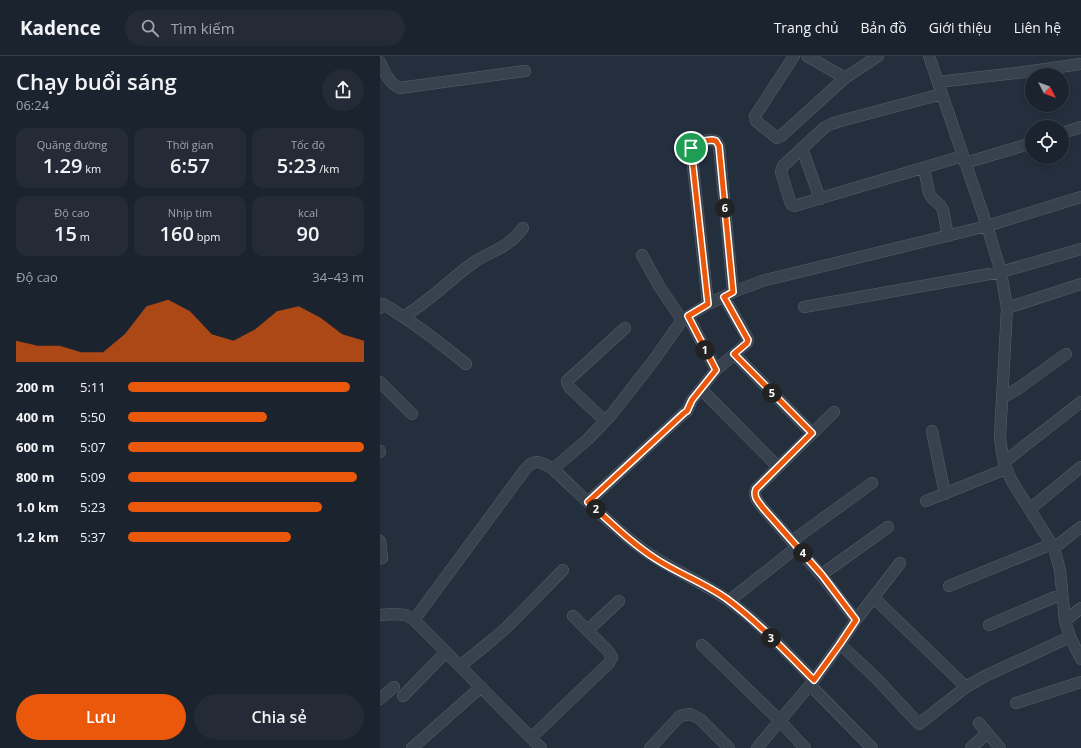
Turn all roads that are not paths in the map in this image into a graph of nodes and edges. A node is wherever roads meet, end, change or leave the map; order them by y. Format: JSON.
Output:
{"nodes":[{"id":1,"x":794,"y":56,"type":"edge"},
{"id":2,"x":807,"y":56,"type":"edge"},
{"id":3,"x":878,"y":56,"type":"edge"},
{"id":4,"x":929,"y":56,"type":"edge"},
{"id":5,"x":380,"y":62,"type":"edge"},
{"id":6,"x":1081,"y":64,"type":"edge"},
{"id":7,"x":525,"y":71,"type":"dead end"},
{"id":8,"x":845,"y":78,"type":"junction"},
{"id":9,"x":938,"y":82,"type":"junction"},
{"id":10,"x":942,"y":94,"type":"junction"},
{"id":11,"x":1081,"y":127,"type":"edge"},
{"id":12,"x":1069,"y":131,"type":"edge"},
{"id":13,"x":1025,"y":145,"type":"edge"},
{"id":14,"x":802,"y":148,"type":"junction"},
{"id":15,"x":964,"y":160,"type":"junction"},
{"id":16,"x":924,"y":168,"type":"junction"},
{"id":17,"x":1081,"y":197,"type":"edge"},
{"id":18,"x":820,"y":199,"type":"junction"},
{"id":19,"x":987,"y":226,"type":"junction"},
{"id":20,"x":523,"y":228,"type":"dead end"},
{"id":21,"x":948,"y":236,"type":"junction"},
{"id":22,"x":1081,"y":248,"type":"edge"},
{"id":23,"x":642,"y":255,"type":"dead end"},
{"id":24,"x":1001,"y":272,"type":"junction"},
{"id":25,"x":1080,"y":287,"type":"edge"},
{"id":26,"x":729,"y":295,"type":"junction"},
{"id":27,"x":708,"y":304,"type":"junction"},
{"id":28,"x":381,"y":305,"type":"edge"},
{"id":29,"x":804,"y":307,"type":"dead end"},
{"id":30,"x":1007,"y":308,"type":"junction"},
{"id":31,"x":404,"y":316,"type":"junction"},
{"id":32,"x":685,"y":318,"type":"junction"},
{"id":33,"x":625,"y":328,"type":"dead end"},
{"id":34,"x":734,"y":354,"type":"junction"},
{"id":35,"x":1066,"y":354,"type":"dead end"},
{"id":36,"x":466,"y":364,"type":"dead end"},
{"id":37,"x":716,"y":370,"type":"junction"},
{"id":38,"x":380,"y":382,"type":"edge"},
{"id":39,"x":700,"y":389,"type":"junction"},
{"id":40,"x":1002,"y":398,"type":"junction"},
{"id":41,"x":1081,"y":402,"type":"edge"},
{"id":42,"x":834,"y":412,"type":"dead end"},
{"id":43,"x":412,"y":414,"type":"dead end"},
{"id":44,"x":605,"y":421,"type":"junction"},
{"id":45,"x":932,"y":431,"type":"dead end"},
{"id":46,"x":812,"y":433,"type":"junction"},
{"id":47,"x":1005,"y":466,"type":"junction"},
{"id":48,"x":778,"y":468,"type":"junction"},
{"id":49,"x":1081,"y":468,"type":"edge"},
{"id":50,"x":553,"y":469,"type":"junction"},
{"id":51,"x":872,"y":483,"type":"dead end"},
{"id":52,"x":944,"y":494,"type":"junction"},
{"id":53,"x":926,"y":501,"type":"dead end"},
{"id":54,"x":588,"y":502,"type":"junction"},
{"id":55,"x":1030,"y":509,"type":"junction"},
{"id":56,"x":888,"y":527,"type":"dead end"},
{"id":57,"x":1081,"y":527,"type":"edge"},
{"id":58,"x":380,"y":541,"type":"edge"},
{"id":59,"x":795,"y":544,"type":"junction"},
{"id":60,"x":1053,"y":546,"type":"junction"},
{"id":61,"x":380,"y":560,"type":"edge"},
{"id":62,"x":900,"y":563,"type":"dead end"},
{"id":63,"x":563,"y":570,"type":"dead end"},
{"id":64,"x":822,"y":575,"type":"junction"},
{"id":65,"x":949,"y":586,"type":"dead end"},
{"id":66,"x":1062,"y":594,"type":"junction"},
{"id":67,"x":874,"y":598,"type":"junction"},
{"id":68,"x":619,"y":601,"type":"dead end"},
{"id":69,"x":729,"y":601,"type":"junction"},
{"id":70,"x":1081,"y":608,"type":"edge"},
{"id":71,"x":380,"y":615,"type":"edge"},
{"id":72,"x":573,"y":616,"type":"dead end"},
{"id":73,"x":414,"y":620,"type":"junction"},
{"id":74,"x":856,"y":620,"type":"junction"},
{"id":75,"x":1065,"y":621,"type":"junction"},
{"id":76,"x":989,"y":625,"type":"dead end"},
{"id":77,"x":588,"y":630,"type":"junction"},
{"id":78,"x":1070,"y":637,"type":"junction"},
{"id":79,"x":840,"y":644,"type":"junction"},
{"id":80,"x":702,"y":645,"type":"dead end"},
{"id":81,"x":446,"y":652,"type":"junction"},
{"id":82,"x":1081,"y":659,"type":"edge"},
{"id":83,"x":460,"y":666,"type":"junction"},
{"id":84,"x":812,"y":682,"type":"junction"},
{"id":85,"x":1081,"y":682,"type":"edge"},
{"id":86,"x":394,"y":687,"type":"dead end"},
{"id":87,"x":966,"y":687,"type":"junction"},
{"id":88,"x":481,"y":688,"type":"junction"},
{"id":89,"x":403,"y":696,"type":"dead end"},
{"id":90,"x":380,"y":699,"type":"edge"},
{"id":91,"x":1016,"y":703,"type":"dead end"},
{"id":92,"x":780,"y":721,"type":"junction"},
{"id":93,"x":979,"y":723,"type":"dead end"},
{"id":94,"x":987,"y":733,"type":"junction"},
{"id":95,"x":531,"y":738,"type":"junction"},
{"id":96,"x":412,"y":748,"type":"edge"},
{"id":97,"x":541,"y":748,"type":"edge"},
{"id":98,"x":650,"y":748,"type":"edge"},
{"id":99,"x":729,"y":748,"type":"edge"},
{"id":100,"x":757,"y":748,"type":"edge"},
{"id":101,"x":805,"y":748,"type":"edge"},
{"id":102,"x":872,"y":748,"type":"edge"},
{"id":103,"x":971,"y":748,"type":"edge"},
{"id":104,"x":1000,"y":748,"type":"edge"}],
"edges":[{"from":1,"to":8,"type":"street"},
{"from":2,"to":8,"type":"street"},
{"from":3,"to":8,"type":"street"},
{"from":4,"to":9,"type":"street"},
{"from":5,"to":7,"type":"street"},
{"from":6,"to":9,"type":"street"},
{"from":9,"to":10,"type":"street"},
{"from":10,"to":14,"type":"street"},
{"from":10,"to":15,"type":"street"},
{"from":11,"to":12,"type":"street"},
{"from":13,"to":15,"type":"street"},
{"from":14,"to":18,"type":"street"},
{"from":14,"to":18,"type":"street"},
{"from":15,"to":16,"type":"street"},
{"from":15,"to":19,"type":"street"},
{"from":16,"to":18,"type":"street"},
{"from":16,"to":21,"type":"street"},
{"from":17,"to":19,"type":"street"},
{"from":19,"to":21,"type":"street"},
{"from":19,"to":24,"type":"street"},
{"from":20,"to":31,"type":"street"},
{"from":21,"to":26,"type":"street"},
{"from":22,"to":24,"type":"street"},
{"from":23,"to":32,"type":"street"},
{"from":24,"to":29,"type":"street"},
{"from":24,"to":30,"type":"street"},
{"from":25,"to":30,"type":"street"},
{"from":26,"to":27,"type":"street"},
{"from":26,"to":27,"type":"street"},
{"from":26,"to":34,"type":"street"},
{"from":27,"to":32,"type":"street"},
{"from":28,"to":31,"type":"street"},
{"from":30,"to":40,"type":"street"},
{"from":31,"to":36,"type":"street"},
{"from":32,"to":37,"type":"street"},
{"from":32,"to":44,"type":"street"},
{"from":33,"to":44,"type":"street"},
{"from":34,"to":37,"type":"street"},
{"from":34,"to":46,"type":"street"},
{"from":35,"to":40,"type":"street"},
{"from":37,"to":39,"type":"street"},
{"from":38,"to":43,"type":"street"},
{"from":39,"to":48,"type":"street"},
{"from":39,"to":54,"type":"street"},
{"from":40,"to":47,"type":"street"},
{"from":41,"to":47,"type":"street"},
{"from":42,"to":46,"type":"street"},
{"from":44,"to":50,"type":"street"},
{"from":45,"to":52,"type":"street"},
{"from":46,"to":48,"type":"street"},
{"from":47,"to":52,"type":"street"},
{"from":47,"to":55,"type":"street"},
{"from":48,"to":59,"type":"street"},
{"from":49,"to":55,"type":"street"},
{"from":50,"to":54,"type":"street"},
{"from":50,"to":73,"type":"street"},
{"from":51,"to":59,"type":"street"},
{"from":52,"to":53,"type":"street"},
{"from":54,"to":69,"type":"street"},
{"from":55,"to":60,"type":"street"},
{"from":56,"to":64,"type":"street"},
{"from":57,"to":60,"type":"street"},
{"from":58,"to":61,"type":"street"},
{"from":59,"to":64,"type":"street"},
{"from":59,"to":69,"type":"street"},
{"from":60,"to":65,"type":"street"},
{"from":60,"to":66,"type":"street"},
{"from":62,"to":67,"type":"street"},
{"from":63,"to":83,"type":"street"},
{"from":64,"to":74,"type":"street"},
{"from":66,"to":75,"type":"street"},
{"from":66,"to":76,"type":"street"},
{"from":67,"to":74,"type":"street"},
{"from":67,"to":87,"type":"street"},
{"from":68,"to":77,"type":"street"},
{"from":69,"to":84,"type":"street"},
{"from":70,"to":75,"type":"street"},
{"from":71,"to":73,"type":"street"},
{"from":72,"to":77,"type":"street"},
{"from":73,"to":81,"type":"street"},
{"from":74,"to":79,"type":"street"},
{"from":75,"to":78,"type":"street"},
{"from":77,"to":95,"type":"street"},
{"from":78,"to":82,"type":"street"},
{"from":78,"to":87,"type":"street"},
{"from":79,"to":84,"type":"street"},
{"from":79,"to":87,"type":"street"},
{"from":80,"to":92,"type":"street"},
{"from":81,"to":83,"type":"street"},
{"from":81,"to":89,"type":"street"},
{"from":83,"to":88,"type":"street"},
{"from":84,"to":92,"type":"street"},
{"from":84,"to":102,"type":"street"},
{"from":85,"to":91,"type":"street"},
{"from":86,"to":90,"type":"street"},
{"from":88,"to":95,"type":"street"},
{"from":88,"to":96,"type":"street"},
{"from":92,"to":100,"type":"street"},
{"from":92,"to":101,"type":"street"},
{"from":93,"to":94,"type":"street"},
{"from":94,"to":103,"type":"street"},
{"from":94,"to":104,"type":"street"},
{"from":95,"to":97,"type":"street"},
{"from":98,"to":99,"type":"street"}]}
